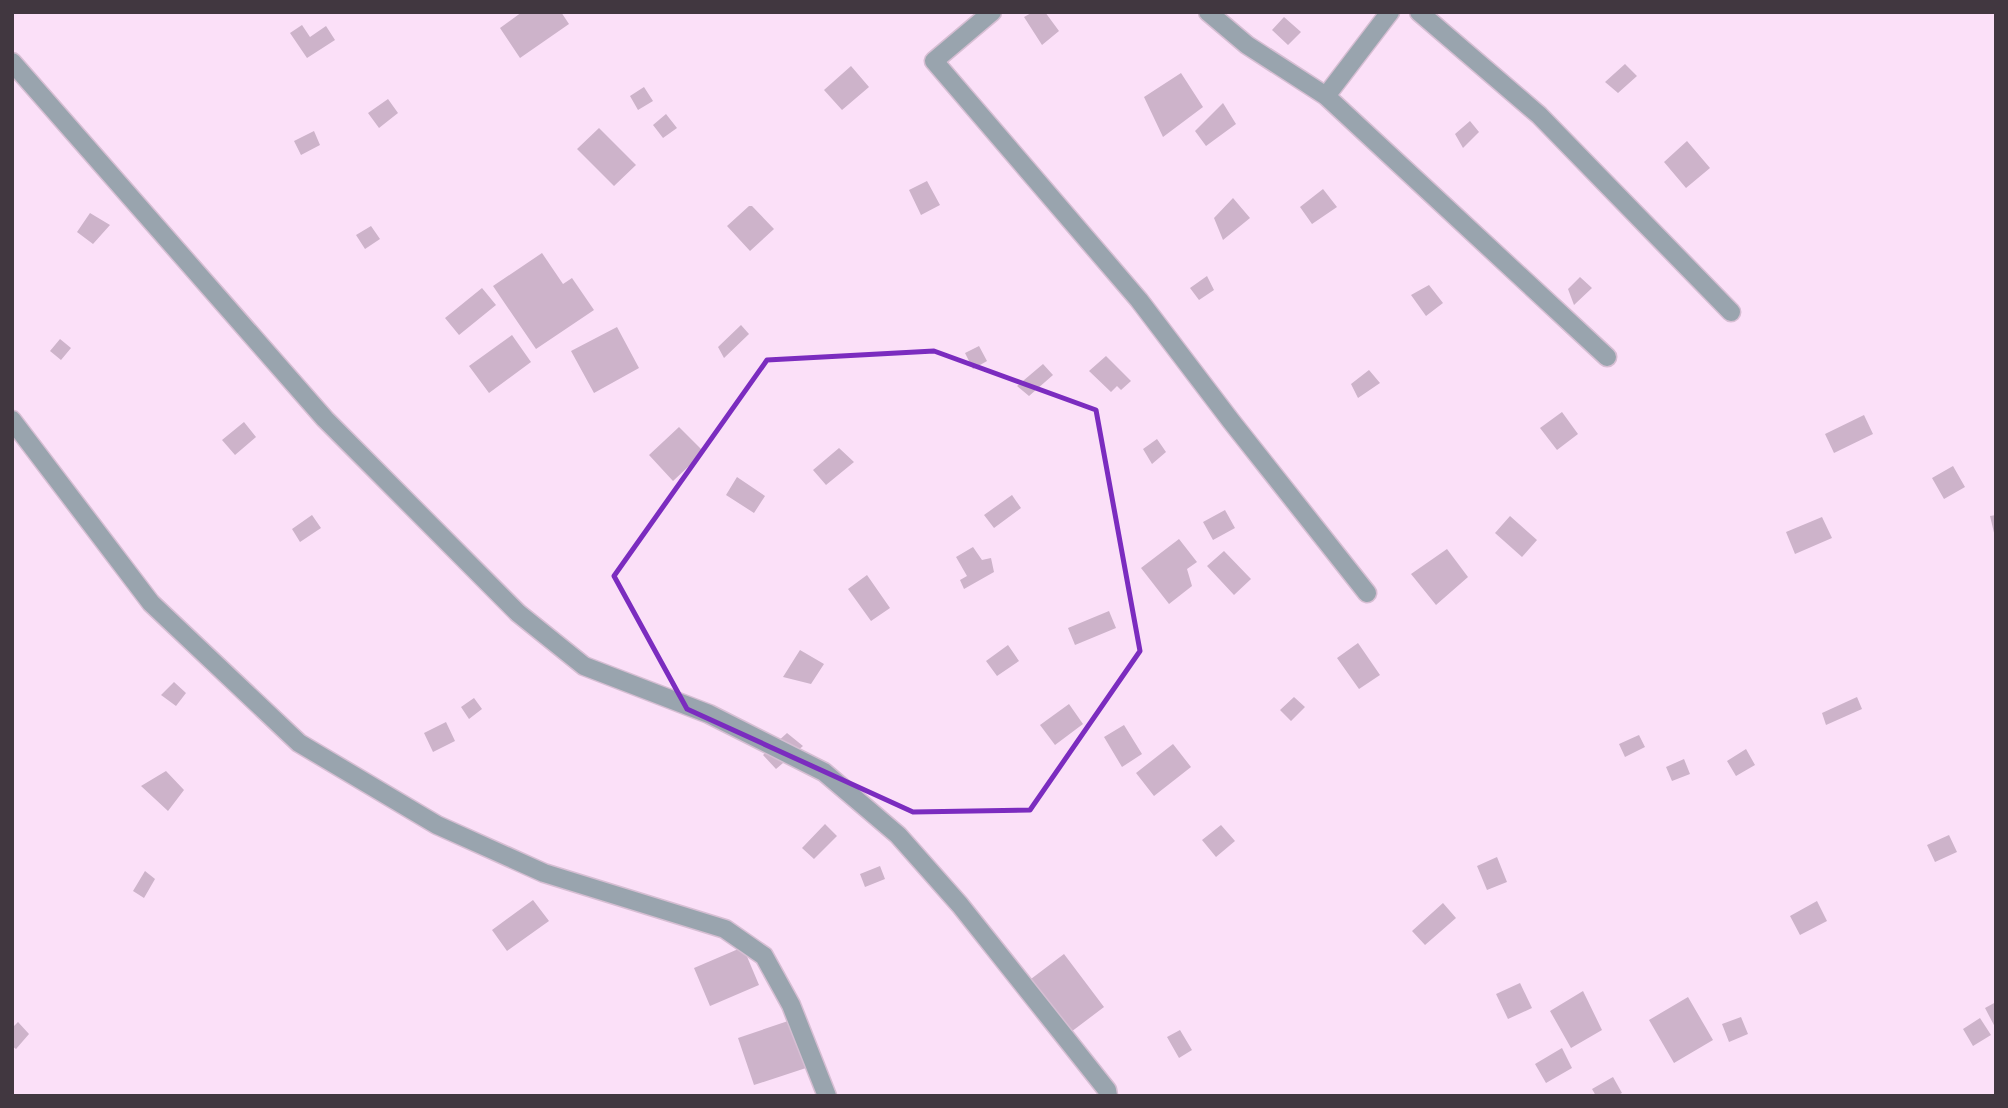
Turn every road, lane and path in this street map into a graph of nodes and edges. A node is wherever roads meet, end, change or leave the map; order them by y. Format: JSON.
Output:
{"nodes":[{"id":1,"x":992,"y":12,"type":"edge"},
{"id":2,"x":1209,"y":12,"type":"edge"},
{"id":3,"x":1390,"y":12,"type":"edge"},
{"id":4,"x":1419,"y":12,"type":"edge"},
{"id":5,"x":12,"y":62,"type":"edge"},
{"id":6,"x":1326,"y":96,"type":"junction"},
{"id":7,"x":1731,"y":312,"type":"dead end"},
{"id":8,"x":1607,"y":357,"type":"dead end"},
{"id":9,"x":12,"y":420,"type":"edge"},
{"id":10,"x":1367,"y":593,"type":"dead end"},
{"id":11,"x":827,"y":1096,"type":"edge"},
{"id":12,"x":1108,"y":1096,"type":"edge"}],
"edges":[{"from":1,"to":10,"type":"street"},
{"from":2,"to":6,"type":"street"},
{"from":3,"to":6,"type":"street"},
{"from":4,"to":7,"type":"street"},
{"from":5,"to":12,"type":"street"},
{"from":6,"to":8,"type":"street"},
{"from":9,"to":11,"type":"street"}]}
